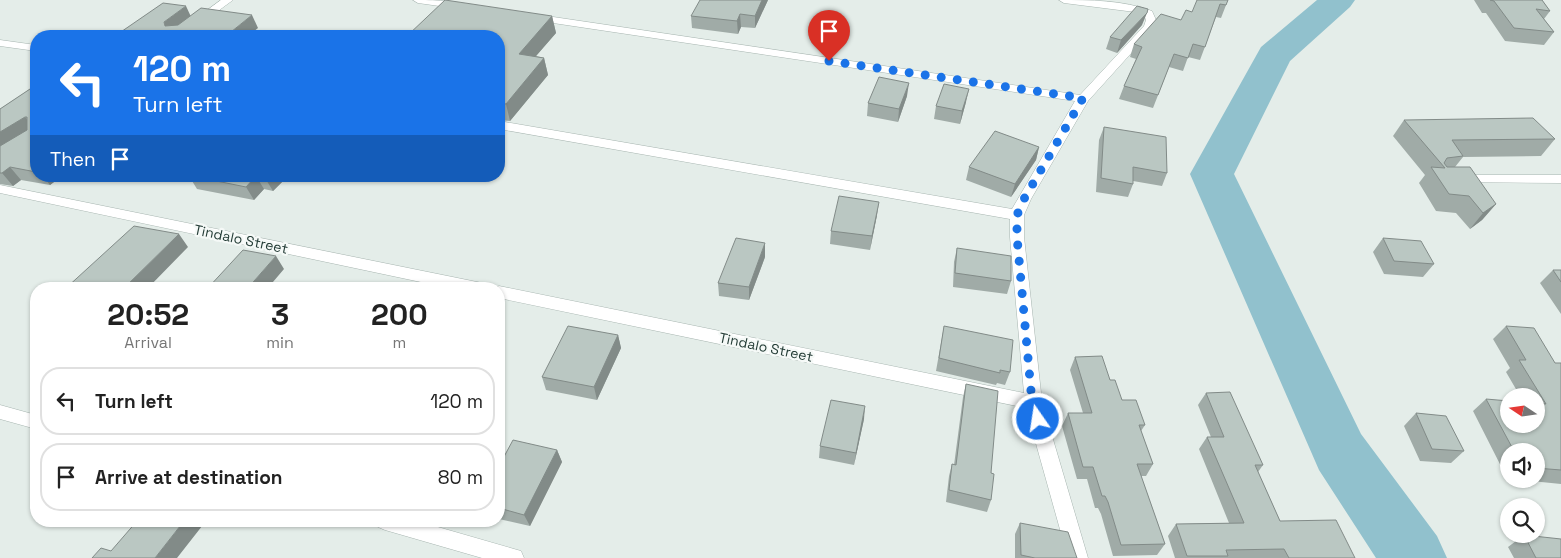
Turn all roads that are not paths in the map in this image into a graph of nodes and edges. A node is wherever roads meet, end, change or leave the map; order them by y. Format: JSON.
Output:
{"nodes":[{"id":1,"x":228,"y":0,"type":"edge"},
{"id":2,"x":418,"y":0,"type":"edge"},
{"id":3,"x":1064,"y":0,"type":"edge"},
{"id":4,"x":477,"y":9,"type":"edge"},
{"id":5,"x":526,"y":16,"type":"edge"},
{"id":6,"x":186,"y":30,"type":"edge"},
{"id":7,"x":0,"y":43,"type":"edge"},
{"id":8,"x":30,"y":47,"type":"edge"},
{"id":9,"x":1083,"y":98,"type":"junction"},
{"id":10,"x":505,"y":126,"type":"edge"},
{"id":11,"x":1450,"y":179,"type":"edge"},
{"id":12,"x":1561,"y":179,"type":"edge"},
{"id":13,"x":0,"y":189,"type":"edge"},
{"id":14,"x":1017,"y":215,"type":"junction"},
{"id":15,"x":448,"y":282,"type":"edge"},
{"id":16,"x":505,"y":293,"type":"edge"},
{"id":17,"x":1032,"y":402,"type":"junction"},
{"id":18,"x":0,"y":412,"type":"edge"},
{"id":19,"x":30,"y":420,"type":"edge"},
{"id":20,"x":406,"y":527,"type":"edge"},
{"id":21,"x":514,"y":558,"type":"edge"},
{"id":22,"x":1078,"y":558,"type":"edge"}],
"edges":[{"from":1,"to":6,"type":"street"},
{"from":2,"to":4,"type":"street"},
{"from":3,"to":9,"type":"street"},
{"from":5,"to":9,"type":"street"},
{"from":7,"to":8,"type":"street"},
{"from":9,"to":14,"type":"street"},
{"from":10,"to":14,"type":"street"},
{"from":11,"to":12,"type":"street"},
{"from":13,"to":15,"type":"street","name":"Tindalo Street"},
{"from":14,"to":17,"type":"street"},
{"from":16,"to":17,"type":"street","name":"Tindalo Street"},
{"from":17,"to":22,"type":"street"},
{"from":18,"to":19,"type":"street"},
{"from":20,"to":21,"type":"street"}]}
